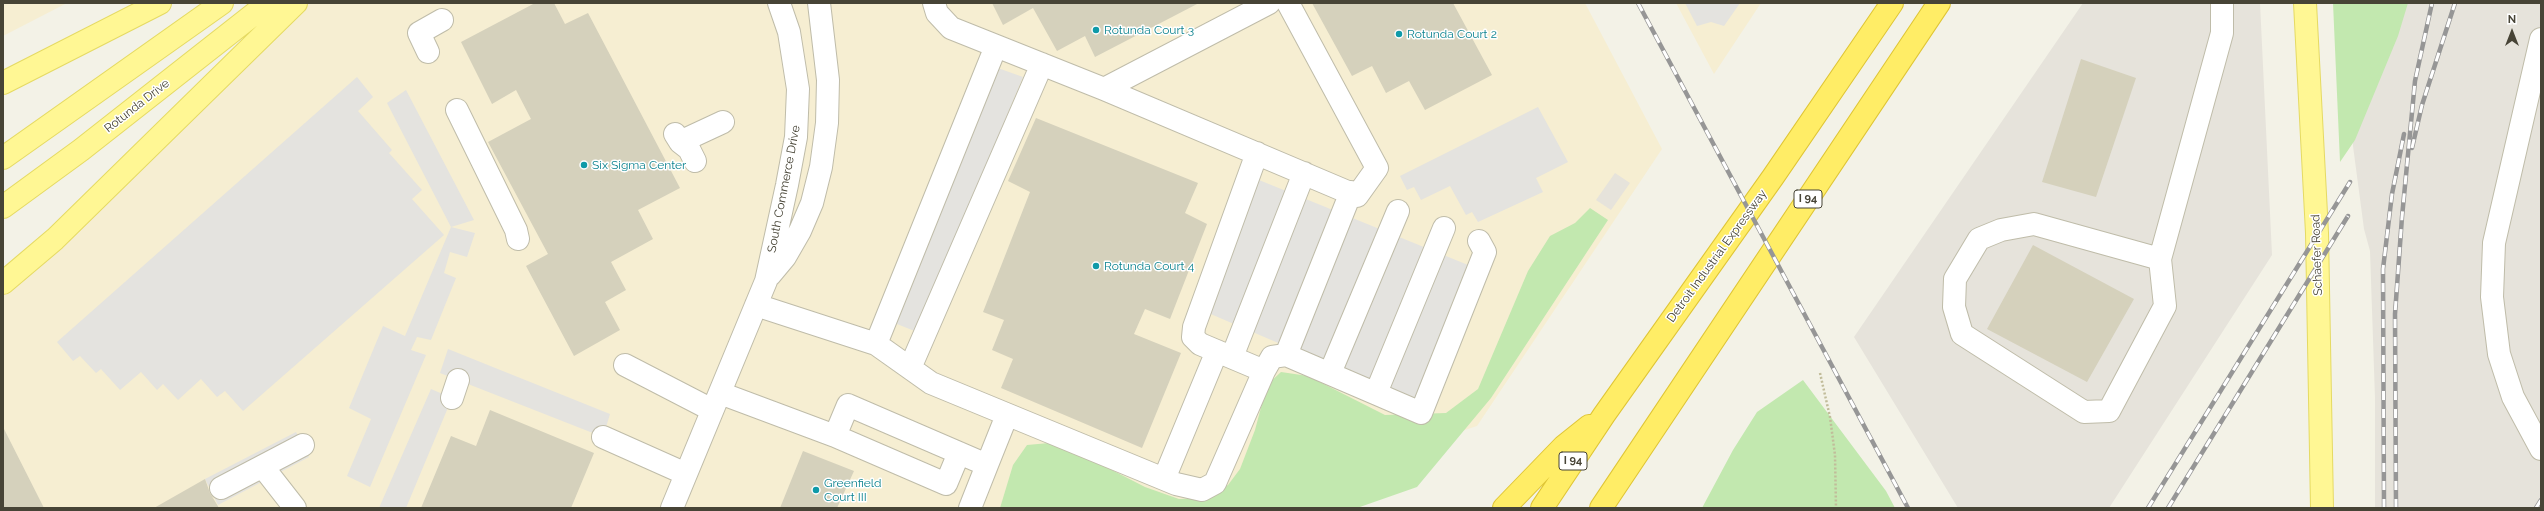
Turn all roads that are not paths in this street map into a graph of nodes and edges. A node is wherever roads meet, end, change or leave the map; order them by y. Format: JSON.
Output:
{"nodes":[{"id":1,"x":160,"y":3,"type":"edge"},
{"id":2,"x":222,"y":3,"type":"edge"},
{"id":3,"x":268,"y":3,"type":"edge"},
{"id":4,"x":296,"y":3,"type":"edge"},
{"id":5,"x":779,"y":3,"type":"edge"},
{"id":6,"x":819,"y":3,"type":"edge"},
{"id":7,"x":934,"y":3,"type":"edge"},
{"id":8,"x":1269,"y":3,"type":"edge"},
{"id":9,"x":1288,"y":3,"type":"edge"},
{"id":10,"x":1892,"y":3,"type":"edge"},
{"id":11,"x":1939,"y":3,"type":"edge"},
{"id":12,"x":2222,"y":3,"type":"edge"},
{"id":13,"x":2305,"y":3,"type":"edge"},
{"id":14,"x":442,"y":20,"type":"dead end"},
{"id":15,"x":2541,"y":39,"type":"edge"},
{"id":16,"x":996,"y":46,"type":"junction"},
{"id":17,"x":428,"y":52,"type":"dead end"},
{"id":18,"x":1042,"y":64,"type":"junction"},
{"id":19,"x":3,"y":83,"type":"edge"},
{"id":20,"x":1104,"y":89,"type":"junction"},
{"id":21,"x":456,"y":110,"type":"dead end"},
{"id":22,"x":723,"y":122,"type":"dead end"},
{"id":23,"x":1257,"y":153,"type":"junction"},
{"id":24,"x":3,"y":158,"type":"edge"},
{"id":25,"x":695,"y":161,"type":"dead end"},
{"id":26,"x":1304,"y":173,"type":"junction"},
{"id":27,"x":1351,"y":192,"type":"junction"},
{"id":28,"x":3,"y":207,"type":"edge"},
{"id":29,"x":1398,"y":211,"type":"dead end"},
{"id":30,"x":1444,"y":228,"type":"dead end"},
{"id":31,"x":518,"y":239,"type":"dead end"},
{"id":32,"x":1479,"y":241,"type":"dead end"},
{"id":33,"x":2160,"y":259,"type":"junction"},
{"id":34,"x":766,"y":281,"type":"junction"},
{"id":35,"x":3,"y":283,"type":"edge"},
{"id":36,"x":756,"y":305,"type":"junction"},
{"id":37,"x":876,"y":344,"type":"junction"},
{"id":38,"x":1224,"y":354,"type":"junction"},
{"id":39,"x":1286,"y":355,"type":"junction"},
{"id":40,"x":625,"y":365,"type":"dead end"},
{"id":41,"x":910,"y":368,"type":"junction"},
{"id":42,"x":1264,"y":371,"type":"junction"},
{"id":43,"x":1330,"y":373,"type":"junction"},
{"id":44,"x":1376,"y":393,"type":"junction"},
{"id":45,"x":716,"y":402,"type":"junction"},
{"id":46,"x":1007,"y":415,"type":"junction"},
{"id":47,"x":1604,"y":415,"type":"junction"},
{"id":48,"x":835,"y":436,"type":"junction"},
{"id":49,"x":603,"y":438,"type":"dead end"},
{"id":50,"x":303,"y":445,"type":"dead end"},
{"id":51,"x":2541,"y":449,"type":"edge"},
{"id":52,"x":959,"y":453,"type":"junction"},
{"id":53,"x":987,"y":465,"type":"junction"},
{"id":54,"x":263,"y":468,"type":"junction"},
{"id":55,"x":686,"y":474,"type":"junction"},
{"id":56,"x":1164,"y":479,"type":"junction"},
{"id":57,"x":221,"y":488,"type":"dead end"},
{"id":58,"x":295,"y":508,"type":"edge"},
{"id":59,"x":672,"y":508,"type":"edge"},
{"id":60,"x":970,"y":508,"type":"edge"},
{"id":61,"x":1504,"y":508,"type":"edge"},
{"id":62,"x":1542,"y":508,"type":"edge"},
{"id":63,"x":1601,"y":508,"type":"edge"},
{"id":64,"x":2322,"y":508,"type":"edge"}],
"edges":[{"from":1,"to":19,"type":"main road"},
{"from":2,"to":24,"type":"main road"},
{"from":3,"to":28,"type":"main road","name":"Rotunda Drive"},
{"from":4,"to":35,"type":"main road"},
{"from":5,"to":34,"type":"street","name":"South Commerce Drive"},
{"from":6,"to":34,"type":"street","name":"South Commerce Drive"},
{"from":7,"to":16,"type":"street"},
{"from":8,"to":20,"type":"street"},
{"from":9,"to":27,"type":"street"},
{"from":10,"to":47,"type":"highway","name":"Detroit Industrial Expressway","number":"I 94"},
{"from":11,"to":63,"type":"highway","number":"I 94"},
{"from":12,"to":33,"type":"street"},
{"from":13,"to":64,"type":"main road","name":"Schaefer Road"},
{"from":14,"to":17,"type":"street"},
{"from":15,"to":51,"type":"street"},
{"from":16,"to":18,"type":"street"},
{"from":16,"to":37,"type":"street"},
{"from":18,"to":20,"type":"street"},
{"from":18,"to":41,"type":"street"},
{"from":20,"to":23,"type":"street"},
{"from":21,"to":31,"type":"street"},
{"from":22,"to":25,"type":"street"},
{"from":23,"to":26,"type":"street"},
{"from":23,"to":38,"type":"street"},
{"from":26,"to":27,"type":"street"},
{"from":26,"to":38,"type":"street"},
{"from":27,"to":39,"type":"street"},
{"from":29,"to":43,"type":"street"},
{"from":30,"to":44,"type":"street"},
{"from":32,"to":44,"type":"street"},
{"from":33,"to":33,"type":"street"},
{"from":34,"to":36,"type":"street","name":"South Commerce Drive"},
{"from":36,"to":37,"type":"street"},
{"from":36,"to":45,"type":"street","name":"South Commerce Drive"},
{"from":37,"to":41,"type":"street"},
{"from":38,"to":42,"type":"street"},
{"from":38,"to":56,"type":"street"},
{"from":39,"to":42,"type":"street"},
{"from":39,"to":43,"type":"street"},
{"from":40,"to":45,"type":"street"},
{"from":41,"to":46,"type":"street"},
{"from":42,"to":56,"type":"street"},
{"from":43,"to":44,"type":"street"},
{"from":45,"to":48,"type":"street"},
{"from":45,"to":55,"type":"street","name":"South Commerce Drive"},
{"from":46,"to":53,"type":"street"},
{"from":46,"to":56,"type":"street"},
{"from":47,"to":61,"type":"highway"},
{"from":47,"to":62,"type":"highway","name":"Detroit Industrial Expressway","number":"I 94"},
{"from":48,"to":52,"type":"street"},
{"from":48,"to":52,"type":"street"},
{"from":49,"to":55,"type":"street"},
{"from":50,"to":54,"type":"street"},
{"from":52,"to":53,"type":"street"},
{"from":53,"to":60,"type":"street"},
{"from":54,"to":57,"type":"street"},
{"from":54,"to":58,"type":"street"},
{"from":55,"to":59,"type":"street","name":"South Commerce Drive"}]}
